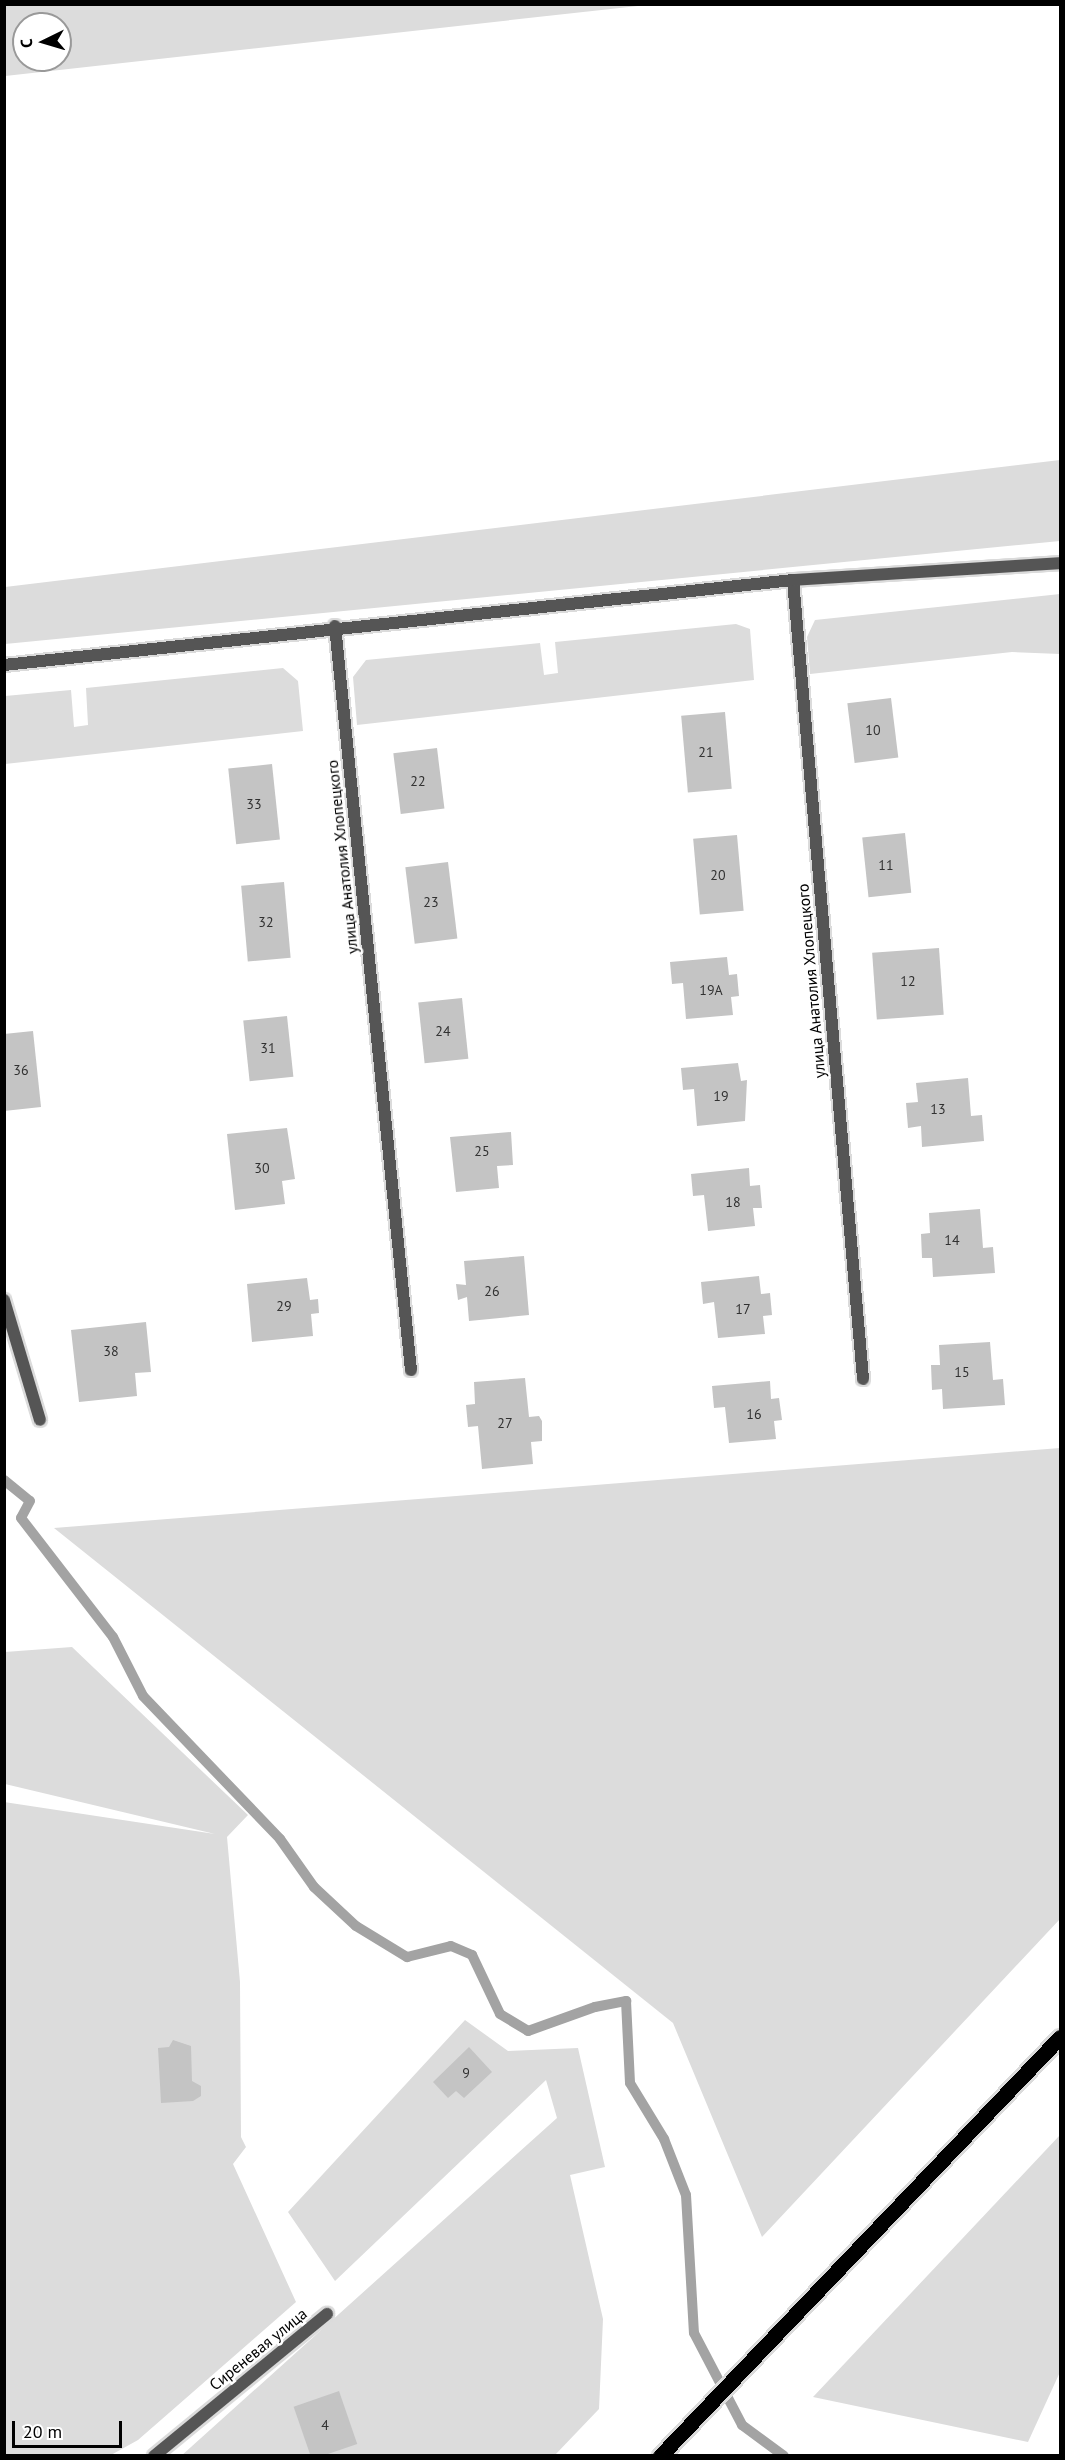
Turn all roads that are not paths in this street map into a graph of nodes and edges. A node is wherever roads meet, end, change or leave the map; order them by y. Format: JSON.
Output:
{"nodes":[{"id":1,"x":1060,"y":563,"type":"edge"},
{"id":2,"x":793,"y":580,"type":"junction"},
{"id":3,"x":335,"y":626,"type":"junction"},
{"id":4,"x":4,"y":665,"type":"edge"},
{"id":5,"x":4,"y":1300,"type":"edge"},
{"id":6,"x":411,"y":1370,"type":"dead end"},
{"id":7,"x":863,"y":1379,"type":"dead end"},
{"id":8,"x":40,"y":1420,"type":"dead end"},
{"id":9,"x":1060,"y":2037,"type":"edge"},
{"id":10,"x":327,"y":2314,"type":"dead end"},
{"id":11,"x":154,"y":2456,"type":"edge"},
{"id":12,"x":660,"y":2456,"type":"edge"}],
"edges":[{"from":1,"to":2,"type":"street"},
{"from":2,"to":3,"type":"street"},
{"from":2,"to":7,"type":"street","name":"улица Анатолия Хлопецкого"},
{"from":3,"to":4,"type":"street"},
{"from":3,"to":6,"type":"street","name":"улица Анатолия Хлопецкого"},
{"from":5,"to":8,"type":"street"},
{"from":9,"to":12,"type":"main road"},
{"from":10,"to":11,"type":"street","name":"Сиреневая улица"}]}
